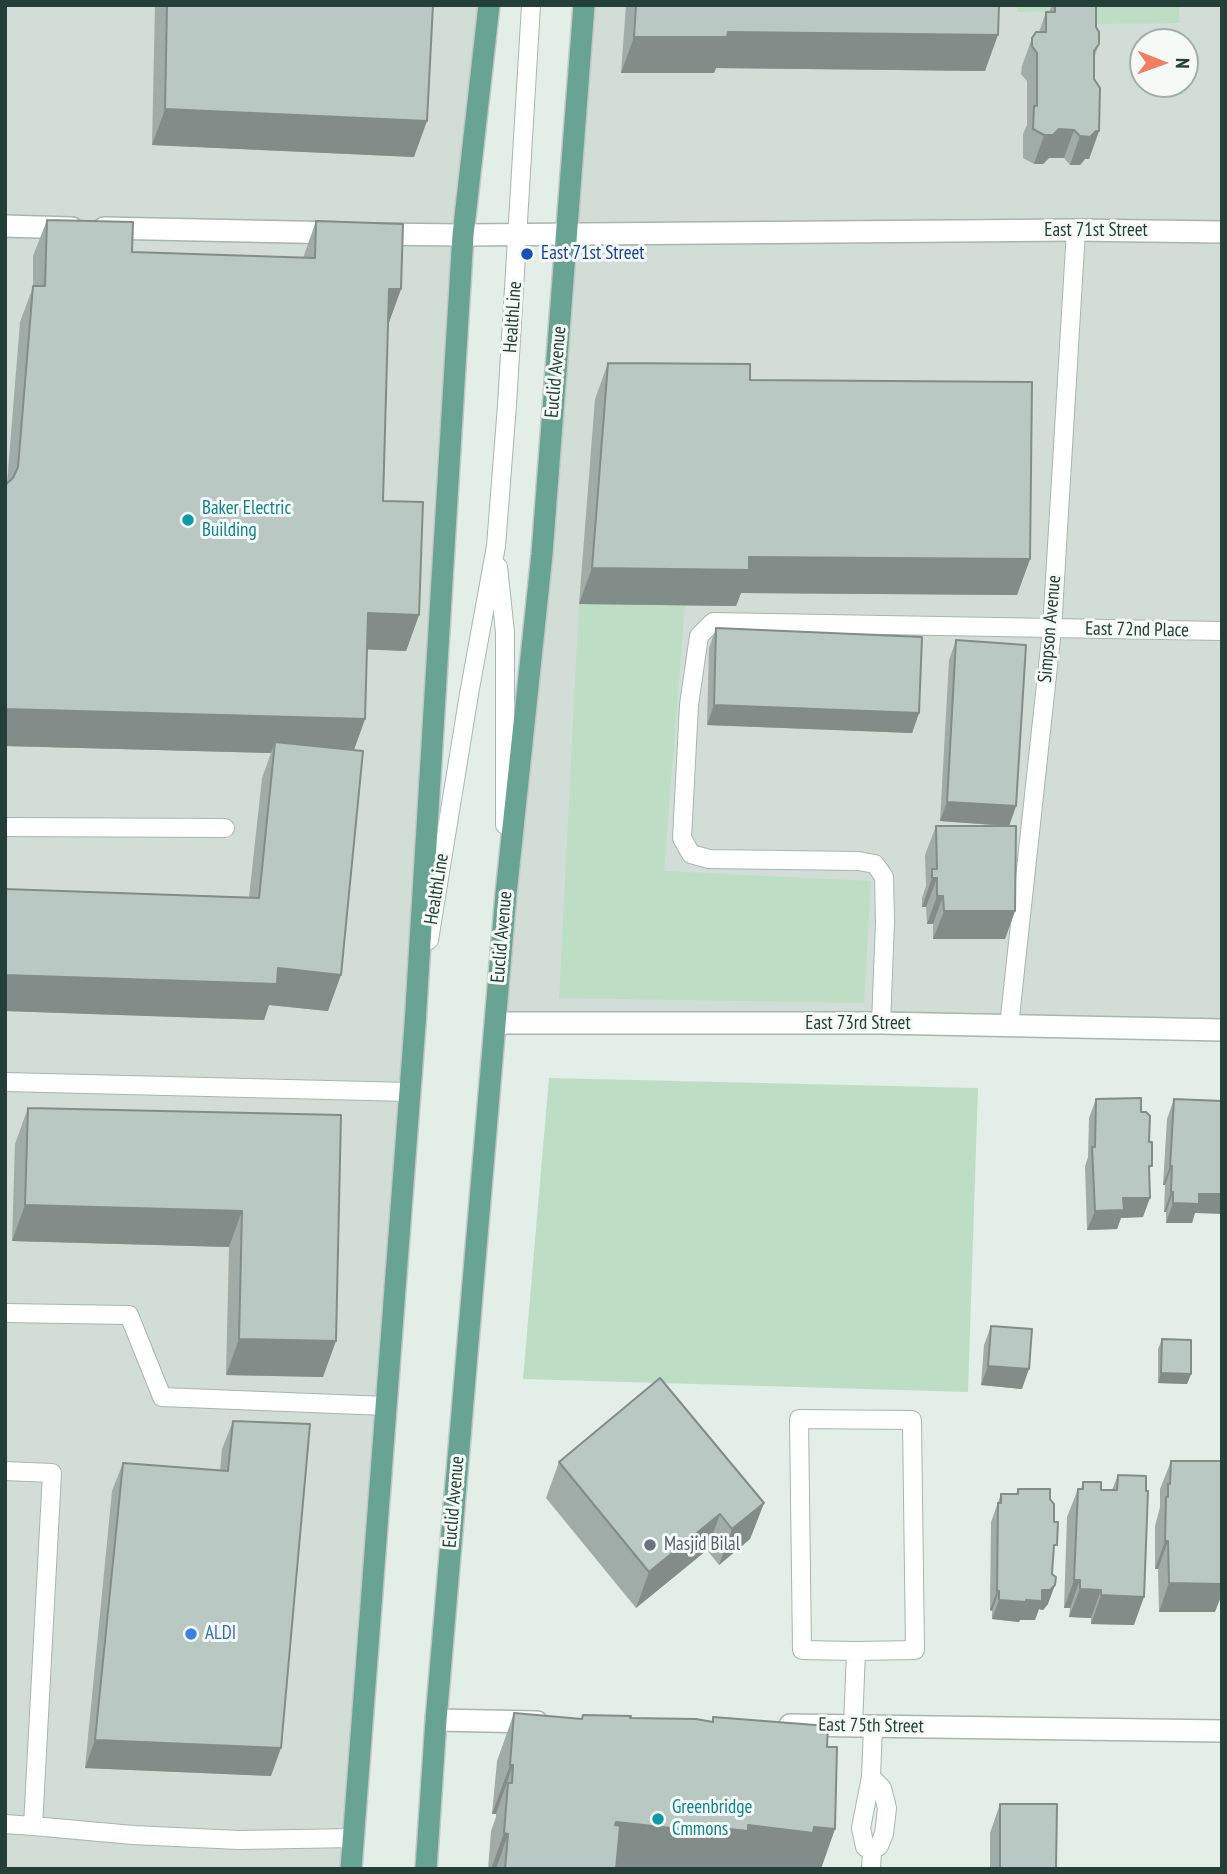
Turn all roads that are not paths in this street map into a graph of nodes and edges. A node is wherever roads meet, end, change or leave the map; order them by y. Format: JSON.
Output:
{"nodes":[{"id":1,"x":489,"y":5,"type":"edge"},
{"id":2,"x":531,"y":5,"type":"edge"},
{"id":3,"x":584,"y":5,"type":"edge"},
{"id":4,"x":5,"y":226,"type":"edge"},
{"id":5,"x":1076,"y":230,"type":"junction"},
{"id":6,"x":1222,"y":232,"type":"edge"},
{"id":7,"x":567,"y":234,"type":"junction"},
{"id":8,"x":463,"y":235,"type":"junction"},
{"id":9,"x":518,"y":235,"type":"junction"},
{"id":10,"x":496,"y":546,"type":"junction"},
{"id":11,"x":1052,"y":629,"type":"junction"},
{"id":12,"x":1222,"y":631,"type":"edge"},
{"id":13,"x":5,"y":827,"type":"edge"},
{"id":14,"x":225,"y":828,"type":"dead end"},
{"id":15,"x":506,"y":894,"type":"junction"},
{"id":16,"x":495,"y":1023,"type":"junction"},
{"id":17,"x":881,"y":1023,"type":"junction"},
{"id":18,"x":415,"y":1025,"type":"junction"},
{"id":19,"x":1009,"y":1026,"type":"junction"},
{"id":20,"x":1222,"y":1030,"type":"edge"},
{"id":21,"x":5,"y":1082,"type":"edge"},
{"id":22,"x":409,"y":1092,"type":"junction"},
{"id":23,"x":5,"y":1312,"type":"edge"},
{"id":24,"x":386,"y":1406,"type":"junction"},
{"id":25,"x":5,"y":1471,"type":"edge"},
{"id":26,"x":856,"y":1651,"type":"junction"},
{"id":27,"x":436,"y":1720,"type":"junction"},
{"id":28,"x":554,"y":1722,"type":"edge"},
{"id":29,"x":772,"y":1725,"type":"edge"},
{"id":30,"x":863,"y":1726,"type":"junction"},
{"id":31,"x":1222,"y":1731,"type":"edge"},
{"id":32,"x":5,"y":1824,"type":"edge"},
{"id":33,"x":33,"y":1826,"type":"junction"},
{"id":34,"x":354,"y":1838,"type":"junction"},
{"id":35,"x":872,"y":1860,"type":"edge"},
{"id":36,"x":351,"y":1869,"type":"edge"},
{"id":37,"x":426,"y":1869,"type":"edge"}],
"edges":[{"from":1,"to":8,"type":"main road"},
{"from":2,"to":9,"type":"lane","name":"HealthLine"},
{"from":3,"to":7,"type":"main road","name":"Euclid Avenue"},
{"from":4,"to":8,"type":"street","name":"East 71st Street"},
{"from":5,"to":6,"type":"street","name":"East 71st Street"},
{"from":5,"to":7,"type":"street","name":"East 71st Street"},
{"from":5,"to":11,"type":"lane","name":"Simpson Avenue"},
{"from":7,"to":9,"type":"street","name":"East 71st Street"},
{"from":7,"to":15,"type":"main road","name":"Euclid Avenue"},
{"from":8,"to":9,"type":"street","name":"East 71st Street"},
{"from":8,"to":18,"type":"main road"},
{"from":9,"to":10,"type":"lane","name":"HealthLine"},
{"from":10,"to":15,"type":"lane","name":"HealthLine"},
{"from":10,"to":18,"type":"lane","name":"HealthLine"},
{"from":11,"to":12,"type":"lane","name":"East 72nd Place"},
{"from":11,"to":17,"type":"lane","name":"East 72nd Place"},
{"from":11,"to":19,"type":"lane","name":"Simpson Avenue"},
{"from":13,"to":14,"type":"lane"},
{"from":15,"to":16,"type":"main road","name":"Euclid Avenue"},
{"from":16,"to":17,"type":"street","name":"East 73rd Street"},
{"from":16,"to":27,"type":"main road","name":"Euclid Avenue"},
{"from":17,"to":19,"type":"street","name":"East 73rd Street"},
{"from":18,"to":22,"type":"main road"},
{"from":19,"to":20,"type":"street","name":"East 73rd Street"},
{"from":21,"to":22,"type":"lane"},
{"from":22,"to":24,"type":"main road"},
{"from":23,"to":24,"type":"lane"},
{"from":24,"to":34,"type":"main road"},
{"from":25,"to":33,"type":"lane"},
{"from":26,"to":26,"type":"lane"},
{"from":26,"to":30,"type":"lane"},
{"from":27,"to":28,"type":"street"},
{"from":27,"to":37,"type":"main road","name":"Euclid Avenue"},
{"from":29,"to":30,"type":"street","name":"East 75th Street"},
{"from":30,"to":31,"type":"street","name":"East 75th Street"},
{"from":30,"to":35,"type":"lane"},
{"from":32,"to":33,"type":"lane"},
{"from":33,"to":34,"type":"lane"},
{"from":34,"to":36,"type":"main road"}]}
